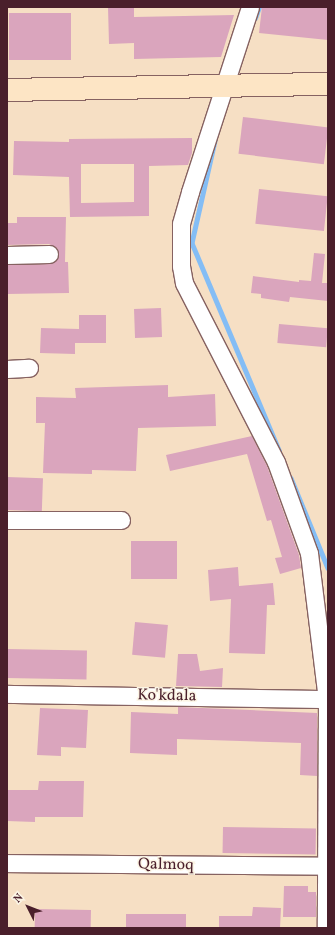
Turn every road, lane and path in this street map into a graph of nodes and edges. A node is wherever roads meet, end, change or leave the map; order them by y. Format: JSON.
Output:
{"nodes":[{"id":1,"x":250,"y":7,"type":"edge"},
{"id":2,"x":328,"y":84,"type":"edge"},
{"id":3,"x":224,"y":86,"type":"junction"},
{"id":4,"x":7,"y":90,"type":"edge"},
{"id":5,"x":49,"y":254,"type":"dead end"},
{"id":6,"x":7,"y":255,"type":"edge"},
{"id":7,"x":29,"y":368,"type":"dead end"},
{"id":8,"x":7,"y":369,"type":"edge"},
{"id":9,"x":7,"y":520,"type":"edge"},
{"id":10,"x":121,"y":520,"type":"dead end"},
{"id":11,"x":7,"y":694,"type":"edge"},
{"id":12,"x":327,"y":699,"type":"edge"},
{"id":13,"x":7,"y":863,"type":"edge"},
{"id":14,"x":325,"y":866,"type":"junction"},
{"id":15,"x":326,"y":928,"type":"edge"}],
"edges":[{"from":1,"to":3,"type":"street"},
{"from":2,"to":3,"type":"street"},
{"from":3,"to":4,"type":"street"},
{"from":3,"to":12,"type":"street"},
{"from":5,"to":6,"type":"street"},
{"from":7,"to":8,"type":"street"},
{"from":9,"to":10,"type":"street"},
{"from":11,"to":12,"type":"street","name":"Ko'kdala"},
{"from":12,"to":14,"type":"street"},
{"from":13,"to":14,"type":"street","name":"Qalmoq"},
{"from":14,"to":15,"type":"street"}]}
